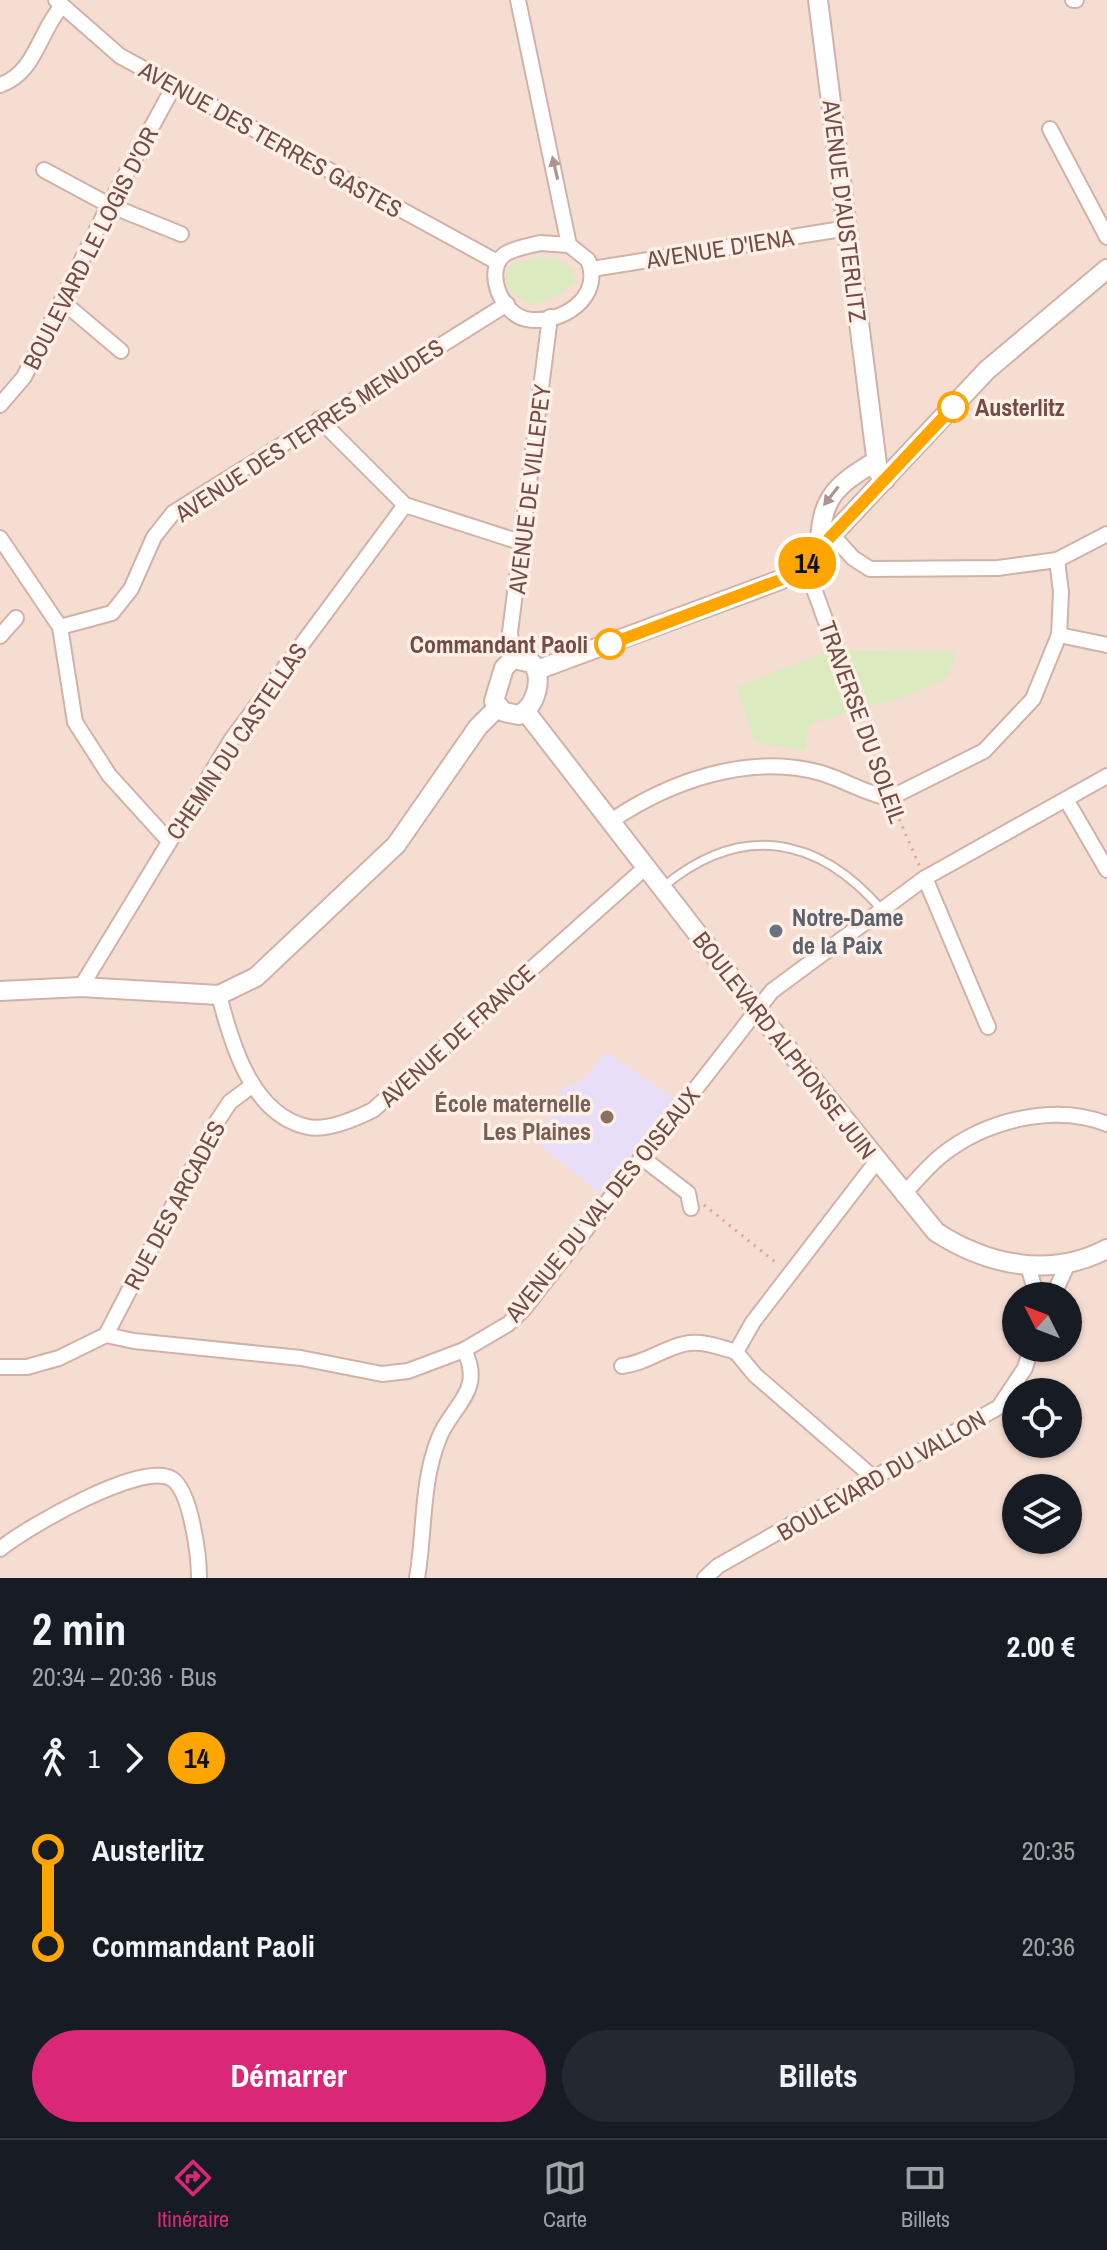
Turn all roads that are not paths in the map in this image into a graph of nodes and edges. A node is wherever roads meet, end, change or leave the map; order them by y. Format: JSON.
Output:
{"nodes":[{"id":1,"x":518,"y":0,"type":"edge"},
{"id":2,"x":818,"y":0,"type":"edge"},
{"id":3,"x":59,"y":3,"type":"edge"},
{"id":4,"x":0,"y":85,"type":"edge"},
{"id":5,"x":174,"y":86,"type":"junction"},
{"id":6,"x":1050,"y":129,"type":"dead end"},
{"id":7,"x":44,"y":170,"type":"dead end"},
{"id":8,"x":109,"y":205,"type":"junction"},
{"id":9,"x":848,"y":228,"type":"junction"},
{"id":10,"x":181,"y":234,"type":"dead end"},
{"id":11,"x":1107,"y":237,"type":"edge"},
{"id":12,"x":569,"y":245,"type":"junction"},
{"id":13,"x":497,"y":262,"type":"junction"},
{"id":14,"x":592,"y":269,"type":"junction"},
{"id":15,"x":1107,"y":269,"type":"edge"},
{"id":16,"x":63,"y":302,"type":"junction"},
{"id":17,"x":507,"y":304,"type":"junction"},
{"id":18,"x":550,"y":317,"type":"junction"},
{"id":19,"x":121,"y":351,"type":"dead end"},
{"id":20,"x":0,"y":405,"type":"edge"},
{"id":21,"x":319,"y":419,"type":"junction"},
{"id":22,"x":872,"y":423,"type":"junction"},
{"id":23,"x":876,"y":461,"type":"junction"},
{"id":24,"x":891,"y":473,"type":"junction"},
{"id":25,"x":405,"y":505,"type":"junction"},
{"id":26,"x":1107,"y":534,"type":"edge"},
{"id":27,"x":834,"y":537,"type":"junction"},
{"id":28,"x":0,"y":538,"type":"edge"},
{"id":29,"x":523,"y":543,"type":"junction"},
{"id":30,"x":820,"y":551,"type":"junction"},
{"id":31,"x":1057,"y":560,"type":"junction"},
{"id":32,"x":805,"y":564,"type":"junction"},
{"id":33,"x":16,"y":618,"type":"dead end"},
{"id":34,"x":60,"y":627,"type":"junction"},
{"id":35,"x":1059,"y":635,"type":"junction"},
{"id":36,"x":0,"y":636,"type":"edge"},
{"id":37,"x":834,"y":644,"type":"road end"},
{"id":38,"x":1107,"y":645,"type":"edge"},
{"id":39,"x":513,"y":659,"type":"junction"},
{"id":40,"x":537,"y":670,"type":"junction"},
{"id":41,"x":498,"y":707,"type":"junction"},
{"id":42,"x":526,"y":712,"type":"junction"},
{"id":43,"x":1107,"y":776,"type":"edge"},
{"id":44,"x":1067,"y":801,"type":"junction"},
{"id":45,"x":611,"y":821,"type":"junction"},
{"id":46,"x":168,"y":840,"type":"junction"},
{"id":47,"x":646,"y":867,"type":"junction"},
{"id":48,"x":1107,"y":870,"type":"edge"},
{"id":49,"x":925,"y":878,"type":"junction"},
{"id":50,"x":662,"y":888,"type":"junction"},
{"id":51,"x":882,"y":910,"type":"junction"},
{"id":52,"x":81,"y":987,"type":"junction"},
{"id":53,"x":0,"y":991,"type":"edge"},
{"id":54,"x":219,"y":995,"type":"junction"},
{"id":55,"x":757,"y":1010,"type":"junction"},
{"id":56,"x":988,"y":1027,"type":"dead end"},
{"id":57,"x":253,"y":1085,"type":"junction"},
{"id":58,"x":1107,"y":1124,"type":"edge"},
{"id":59,"x":641,"y":1157,"type":"junction"},
{"id":60,"x":876,"y":1162,"type":"junction"},
{"id":61,"x":903,"y":1195,"type":"junction"},
{"id":62,"x":690,"y":1200,"type":"road end"},
{"id":63,"x":1107,"y":1249,"type":"edge"},
{"id":64,"x":1069,"y":1261,"type":"junction"},
{"id":65,"x":1028,"y":1266,"type":"junction"},
{"id":66,"x":1033,"y":1282,"type":"edge"},
{"id":67,"x":1059,"y":1282,"type":"edge"},
{"id":68,"x":106,"y":1335,"type":"junction"},
{"id":69,"x":464,"y":1350,"type":"junction"},
{"id":70,"x":736,"y":1352,"type":"junction"},
{"id":71,"x":1027,"y":1362,"type":"edge"},
{"id":72,"x":622,"y":1366,"type":"dead end"},
{"id":73,"x":0,"y":1367,"type":"edge"},
{"id":74,"x":875,"y":1479,"type":"junction"},
{"id":75,"x":0,"y":1549,"type":"edge"},
{"id":76,"x":199,"y":1578,"type":"edge"},
{"id":77,"x":417,"y":1578,"type":"edge"},
{"id":78,"x":705,"y":1578,"type":"edge"}],
"edges":[{"from":12,"to":1,"type":"street","one_way":true},
{"from":2,"to":9,"type":"street","name":"AVENUE D'AUSTERLITZ"},
{"from":3,"to":4,"type":"street"},
{"from":3,"to":5,"type":"street","name":"AVENUE DES TERRES GASTES"},
{"from":5,"to":8,"type":"street","name":"BOULEVARD LE LOGIS D'OR"},
{"from":5,"to":13,"type":"street","name":"AVENUE DES TERRES GASTES"},
{"from":6,"to":11,"type":"street"},
{"from":7,"to":8,"type":"street"},
{"from":8,"to":10,"type":"street"},
{"from":8,"to":16,"type":"street","name":"BOULEVARD LE LOGIS D'OR"},
{"from":9,"to":14,"type":"street","name":"AVENUE D'IENA"},
{"from":9,"to":22,"type":"street","name":"AVENUE D'AUSTERLITZ"},
{"from":12,"to":13,"type":"street"},
{"from":12,"to":14,"type":"street"},
{"from":13,"to":17,"type":"street"},
{"from":14,"to":18,"type":"street"},
{"from":15,"to":24,"type":"street"},
{"from":16,"to":19,"type":"street"},
{"from":16,"to":20,"type":"street","name":"BOULEVARD LE LOGIS D'OR"},
{"from":17,"to":18,"type":"street"},
{"from":17,"to":21,"type":"street","name":"AVENUE DES TERRES MENUDES"},
{"from":18,"to":29,"type":"street","name":"AVENUE DE VILLEPEY"},
{"from":21,"to":25,"type":"street"},
{"from":21,"to":34,"type":"street","name":"AVENUE DES TERRES MENUDES"},
{"from":22,"to":23,"type":"street","name":"AVENUE D'AUSTERLITZ"},
{"from":22,"to":24,"type":"street","name":"AVENUE D'AUSTERLITZ"},
{"from":23,"to":24,"type":"street","name":"AVENUE D'AUSTERLITZ"},
{"from":23,"to":30,"type":"street","one_way":true},
{"from":24,"to":27,"type":"street"},
{"from":25,"to":29,"type":"street"},
{"from":25,"to":46,"type":"street","name":"CHEMIN DU CASTELLAS"},
{"from":26,"to":31,"type":"street"},
{"from":27,"to":30,"type":"street"},
{"from":27,"to":31,"type":"street"},
{"from":28,"to":34,"type":"street"},
{"from":29,"to":39,"type":"street","name":"AVENUE DE VILLEPEY"},
{"from":30,"to":32,"type":"street"},
{"from":31,"to":35,"type":"street"},
{"from":32,"to":37,"type":"street","name":"TRAVERSE DU SOLEIL"},
{"from":32,"to":40,"type":"street"},
{"from":33,"to":36,"type":"street"},
{"from":34,"to":46,"type":"street"},
{"from":35,"to":38,"type":"street"},
{"from":35,"to":45,"type":"street"},
{"from":39,"to":40,"type":"street"},
{"from":39,"to":41,"type":"street"},
{"from":40,"to":42,"type":"street"},
{"from":41,"to":42,"type":"street"},
{"from":41,"to":54,"type":"street"},
{"from":42,"to":45,"type":"street","name":"BOULEVARD ALPHONSE JUIN"},
{"from":43,"to":44,"type":"street","name":"AVENUE DU VAL DES OISEAUX"},
{"from":44,"to":48,"type":"street"},
{"from":44,"to":49,"type":"street","name":"AVENUE DU VAL DES OISEAUX"},
{"from":45,"to":47,"type":"street","name":"BOULEVARD ALPHONSE JUIN"},
{"from":46,"to":52,"type":"street","name":"CHEMIN DU CASTELLAS"},
{"from":47,"to":50,"type":"street","name":"BOULEVARD ALPHONSE JUIN"},
{"from":47,"to":57,"type":"street","name":"AVENUE DE FRANCE"},
{"from":49,"to":51,"type":"street","name":"AVENUE DU VAL DES OISEAUX"},
{"from":49,"to":56,"type":"street"},
{"from":50,"to":51,"type":"lane"},
{"from":50,"to":55,"type":"street","name":"BOULEVARD ALPHONSE JUIN"},
{"from":51,"to":55,"type":"street","name":"AVENUE DU VAL DES OISEAUX"},
{"from":52,"to":53,"type":"street"},
{"from":52,"to":54,"type":"street"},
{"from":54,"to":57,"type":"street","name":"AVENUE DE FRANCE"},
{"from":55,"to":59,"type":"street","name":"AVENUE DU VAL DES OISEAUX"},
{"from":55,"to":60,"type":"street","name":"BOULEVARD ALPHONSE JUIN"},
{"from":57,"to":68,"type":"street","name":"RUE DES ARCADES"},
{"from":58,"to":61,"type":"street"},
{"from":59,"to":62,"type":"street"},
{"from":59,"to":69,"type":"street","name":"AVENUE DU VAL DES OISEAUX"},
{"from":60,"to":61,"type":"street","name":"BOULEVARD ALPHONSE JUIN"},
{"from":60,"to":70,"type":"street"},
{"from":61,"to":65,"type":"street","name":"BOULEVARD ALPHONSE JUIN"},
{"from":63,"to":64,"type":"street","name":"BOULEVARD ALPHONSE JUIN"},
{"from":64,"to":65,"type":"street","name":"BOULEVARD ALPHONSE JUIN"},
{"from":64,"to":67,"type":"street"},
{"from":65,"to":66,"type":"street"},
{"from":68,"to":69,"type":"street","name":"AVENUE DU VAL DES OISEAUX"},
{"from":68,"to":73,"type":"street"},
{"from":69,"to":77,"type":"street"},
{"from":70,"to":72,"type":"street"},
{"from":70,"to":74,"type":"street"},
{"from":71,"to":74,"type":"street","name":"BOULEVARD DU VALLON"},
{"from":74,"to":78,"type":"street","name":"BOULEVARD DU VALLON"},
{"from":75,"to":76,"type":"street"}]}
